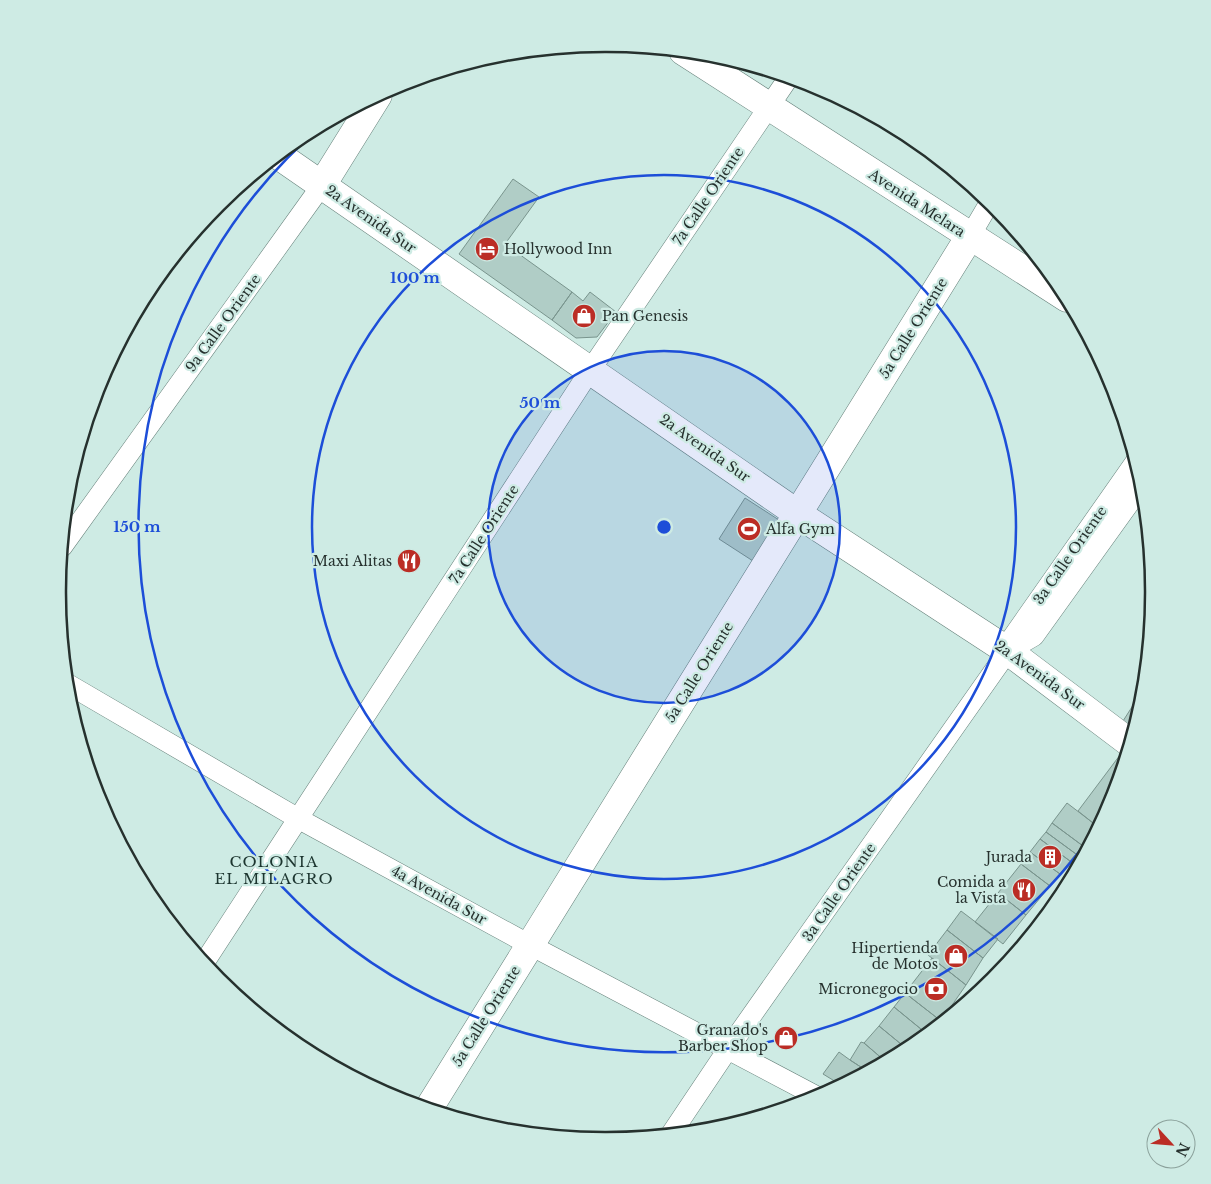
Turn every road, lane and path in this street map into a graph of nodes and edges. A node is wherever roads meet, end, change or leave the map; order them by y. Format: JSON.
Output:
{"nodes":[{"id":1,"x":697,"y":61,"type":"edge"},
{"id":2,"x":785,"y":83,"type":"edge"},
{"id":3,"x":371,"y":106,"type":"edge"},
{"id":4,"x":768,"y":108,"type":"junction"},
{"id":5,"x":284,"y":159,"type":"edge"},
{"id":6,"x":322,"y":185,"type":"junction"},
{"id":7,"x":986,"y":210,"type":"edge"},
{"id":8,"x":970,"y":236,"type":"junction"},
{"id":9,"x":1051,"y":288,"type":"edge"},
{"id":10,"x":591,"y":369,"type":"junction"},
{"id":11,"x":1131,"y":468,"type":"edge"},
{"id":12,"x":1136,"y":494,"type":"edge"},
{"id":13,"x":798,"y":514,"type":"junction"},
{"id":14,"x":69,"y":537,"type":"edge"},
{"id":15,"x":1008,"y":651,"type":"junction"},
{"id":16,"x":75,"y":688,"type":"edge"},
{"id":17,"x":1125,"y":739,"type":"edge"},
{"id":18,"x":299,"y":819,"type":"junction"},
{"id":19,"x":530,"y":945,"type":"junction"},
{"id":20,"x":209,"y":957,"type":"edge"},
{"id":21,"x":728,"y":1049,"type":"junction"},
{"id":22,"x":808,"y":1092,"type":"edge"},
{"id":23,"x":431,"y":1103,"type":"edge"},
{"id":24,"x":676,"y":1127,"type":"edge"}],
"edges":[{"from":1,"to":4,"type":"street","name":"Avenida Melara"},
{"from":2,"to":4,"type":"street","name":"7a Calle Oriente"},
{"from":3,"to":6,"type":"street","name":"9a Calle Oriente"},
{"from":4,"to":8,"type":"street","name":"Avenida Melara"},
{"from":4,"to":10,"type":"street","name":"7a Calle Oriente"},
{"from":5,"to":6,"type":"street","name":"2a Avenida Sur"},
{"from":6,"to":10,"type":"street","name":"2a Avenida Sur"},
{"from":6,"to":14,"type":"street","name":"9a Calle Oriente"},
{"from":7,"to":8,"type":"street"},
{"from":8,"to":9,"type":"street","name":"Avenida Melara"},
{"from":8,"to":13,"type":"street","name":"5a Calle Oriente"},
{"from":10,"to":13,"type":"street","name":"2a Avenida Sur"},
{"from":10,"to":18,"type":"street","name":"7a Calle Oriente"},
{"from":11,"to":15,"type":"street","name":"3a Calle Oriente"},
{"from":12,"to":15,"type":"street","name":"3a Calle Oriente"},
{"from":13,"to":15,"type":"street","name":"2a Avenida Sur"},
{"from":13,"to":19,"type":"street","name":"5a Calle Oriente"},
{"from":15,"to":17,"type":"street","name":"2a Avenida Sur"},
{"from":15,"to":21,"type":"street","name":"3a Calle Oriente"},
{"from":16,"to":18,"type":"street","name":"4a Avenida Sur"},
{"from":18,"to":19,"type":"street","name":"4a Avenida Sur"},
{"from":18,"to":20,"type":"street","name":"7a Calle Oriente"},
{"from":19,"to":21,"type":"street","name":"4a Avenida Sur"},
{"from":19,"to":23,"type":"street","name":"5a Calle Oriente"},
{"from":21,"to":22,"type":"street","name":"4a Avenida Sur"},
{"from":21,"to":24,"type":"street","name":"3a Calle Oriente"}]}
